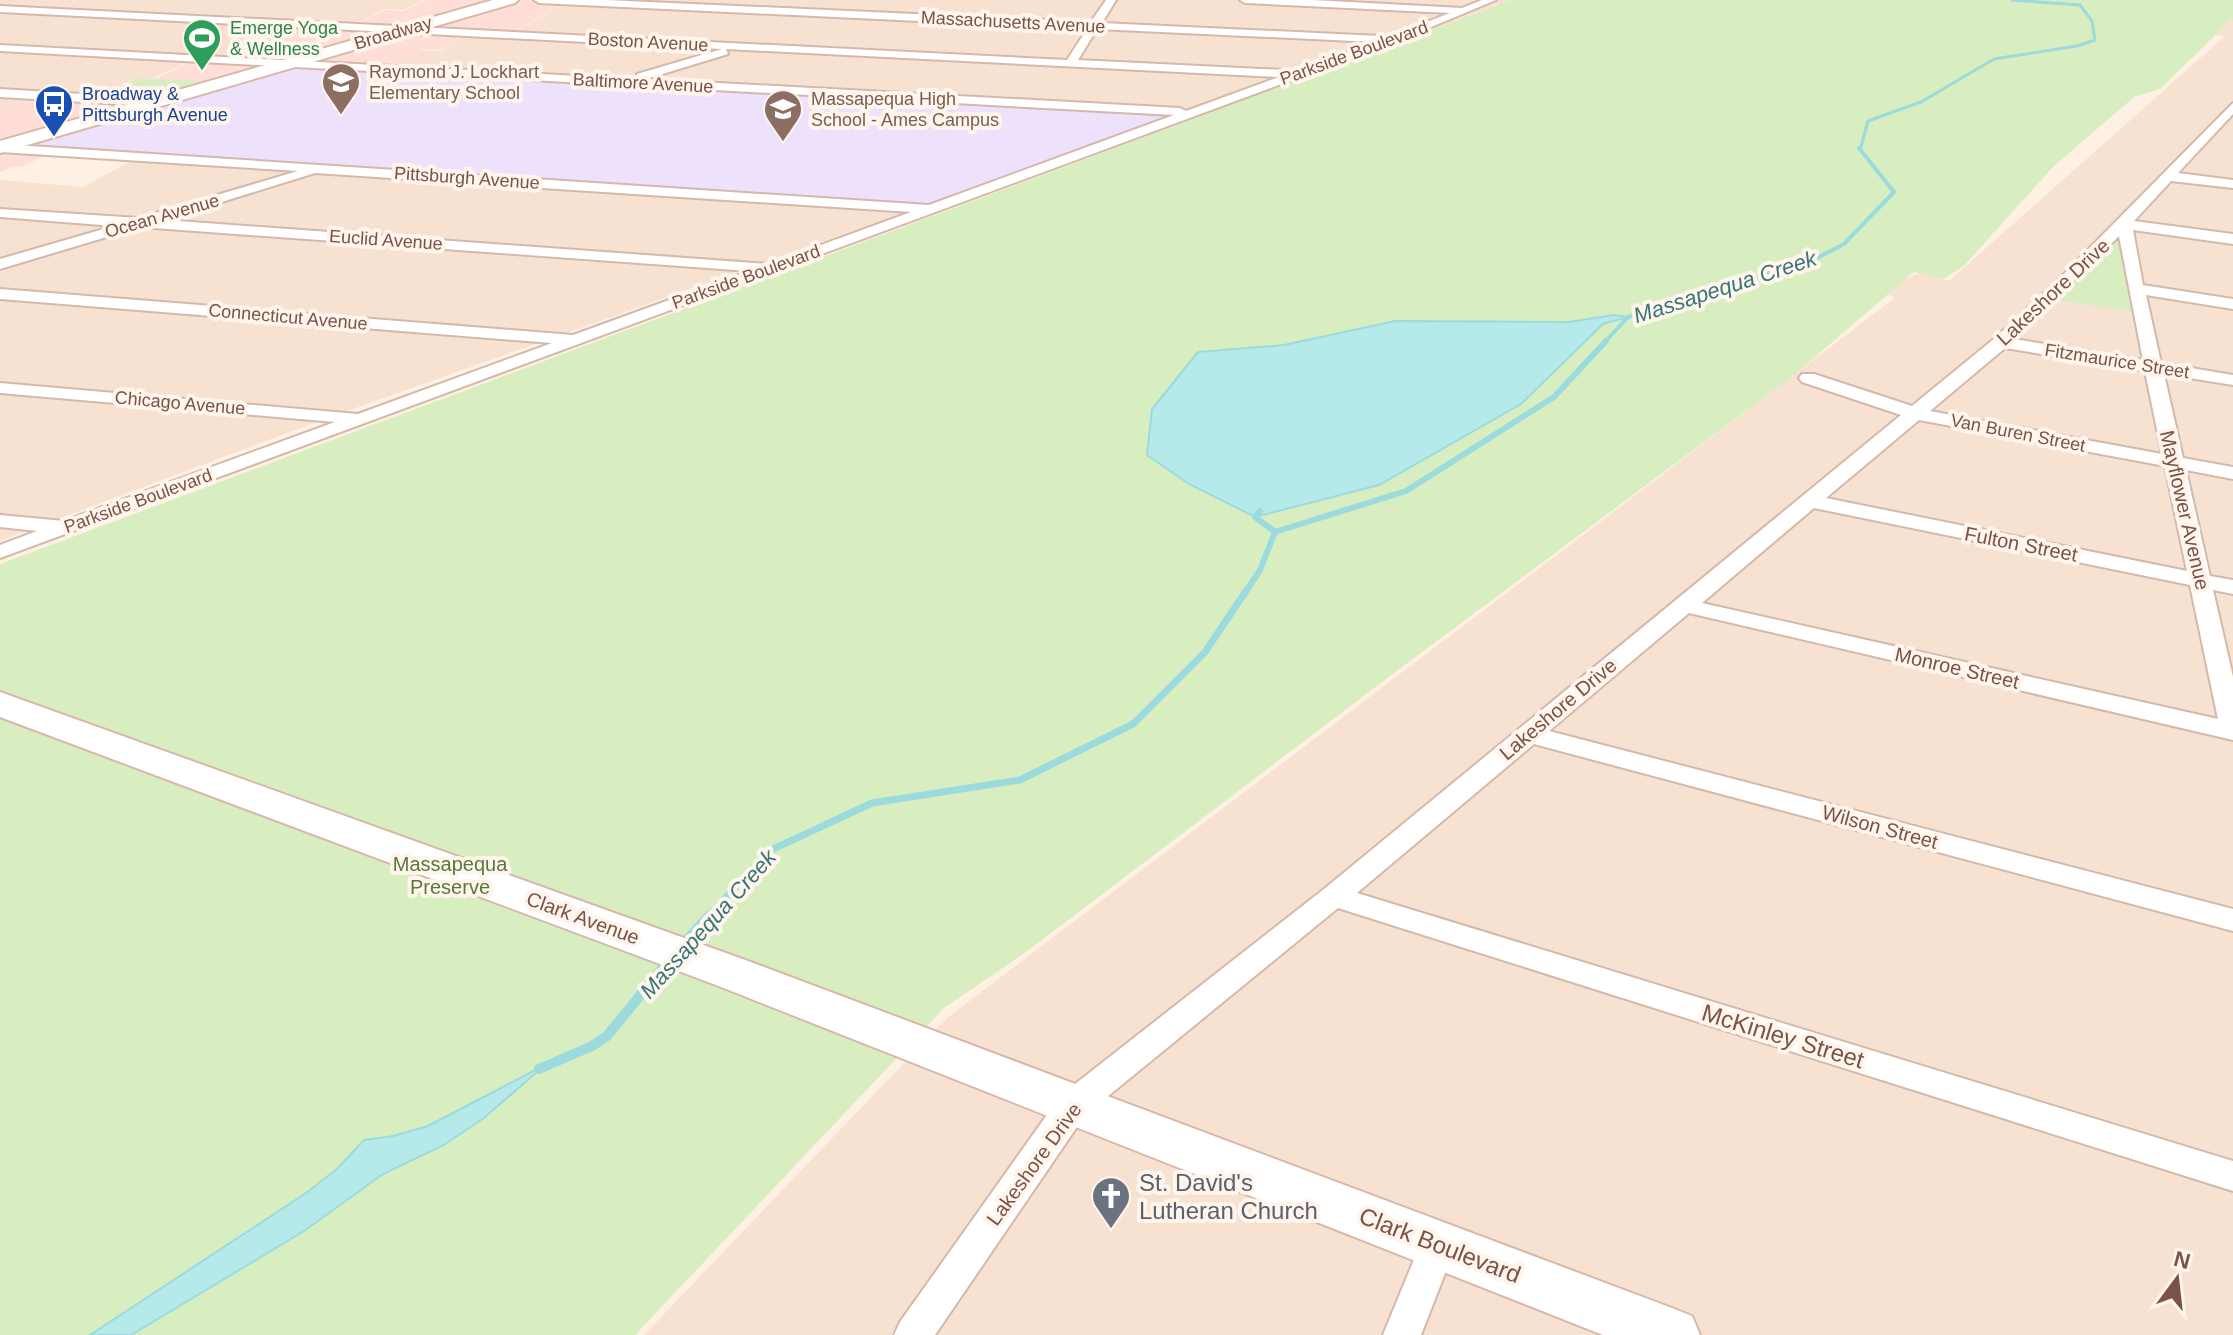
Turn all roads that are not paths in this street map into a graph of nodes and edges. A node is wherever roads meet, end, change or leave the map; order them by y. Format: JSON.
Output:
{"nodes":[{"id":1,"x":79,"y":0,"type":"edge"},
{"id":2,"x":510,"y":0,"type":"edge"},
{"id":3,"x":539,"y":0,"type":"edge"},
{"id":4,"x":818,"y":0,"type":"edge"},
{"id":5,"x":1111,"y":0,"type":"edge"},
{"id":6,"x":1245,"y":0,"type":"edge"},
{"id":7,"x":1491,"y":0,"type":"edge"},
{"id":8,"x":0,"y":9,"type":"edge"},
{"id":9,"x":1470,"y":10,"type":"junction"},
{"id":10,"x":46,"y":11,"type":"junction"},
{"id":11,"x":803,"y":13,"type":"junction"},
{"id":12,"x":11,"y":22,"type":"dead end"},
{"id":13,"x":792,"y":22,"type":"dead end"},
{"id":14,"x":1095,"y":26,"type":"junction"},
{"id":15,"x":407,"y":30,"type":"junction"},
{"id":16,"x":771,"y":39,"type":"dead end"},
{"id":17,"x":1391,"y":40,"type":"junction"},
{"id":18,"x":741,"y":47,"type":"junction"},
{"id":19,"x":0,"y":48,"type":"edge"},
{"id":20,"x":760,"y":48,"type":"junction"},
{"id":21,"x":1070,"y":63,"type":"junction"},
{"id":22,"x":286,"y":64,"type":"junction"},
{"id":23,"x":1295,"y":75,"type":"junction"},
{"id":24,"x":623,"y":82,"type":"junction"},
{"id":25,"x":0,"y":93,"type":"edge"},
{"id":26,"x":151,"y":102,"type":"junction"},
{"id":27,"x":2233,"y":107,"type":"edge"},
{"id":28,"x":1190,"y":113,"type":"junction"},
{"id":29,"x":0,"y":148,"type":"edge"},
{"id":30,"x":324,"y":169,"type":"junction"},
{"id":31,"x":2168,"y":176,"type":"junction"},
{"id":32,"x":2233,"y":184,"type":"edge"},
{"id":33,"x":933,"y":208,"type":"junction"},
{"id":34,"x":0,"y":213,"type":"edge"},
{"id":35,"x":141,"y":223,"type":"junction"},
{"id":36,"x":2125,"y":224,"type":"junction"},
{"id":37,"x":2233,"y":239,"type":"edge"},
{"id":38,"x":0,"y":264,"type":"edge"},
{"id":39,"x":773,"y":267,"type":"junction"},
{"id":40,"x":2136,"y":289,"type":"junction"},
{"id":41,"x":0,"y":294,"type":"edge"},
{"id":42,"x":2233,"y":304,"type":"edge"},
{"id":43,"x":576,"y":340,"type":"junction"},
{"id":44,"x":2001,"y":342,"type":"junction"},
{"id":45,"x":2153,"y":367,"type":"junction"},
{"id":46,"x":1808,"y":378,"type":"dead end"},
{"id":47,"x":2233,"y":380,"type":"edge"},
{"id":48,"x":0,"y":388,"type":"edge"},
{"id":49,"x":1913,"y":413,"type":"junction"},
{"id":50,"x":361,"y":419,"type":"junction"},
{"id":51,"x":2174,"y":462,"type":"junction"},
{"id":52,"x":2233,"y":473,"type":"edge"},
{"id":53,"x":1808,"y":501,"type":"junction"},
{"id":54,"x":0,"y":521,"type":"edge"},
{"id":55,"x":66,"y":528,"type":"junction"},
{"id":56,"x":0,"y":552,"type":"edge"},
{"id":57,"x":2201,"y":581,"type":"junction"},
{"id":58,"x":2233,"y":587,"type":"edge"},
{"id":59,"x":1682,"y":605,"type":"junction"},
{"id":60,"x":0,"y":704,"type":"edge"},
{"id":61,"x":2233,"y":732,"type":"edge"},
{"id":62,"x":1528,"y":734,"type":"junction"},
{"id":63,"x":1334,"y":896,"type":"junction"},
{"id":64,"x":2233,"y":920,"type":"edge"},
{"id":65,"x":1073,"y":1105,"type":"junction"},
{"id":66,"x":2233,"y":1176,"type":"edge"},
{"id":67,"x":1438,"y":1245,"type":"junction"},
{"id":68,"x":913,"y":1335,"type":"edge"},
{"id":69,"x":1402,"y":1335,"type":"edge"},
{"id":70,"x":1672,"y":1335,"type":"edge"}],
"edges":[{"from":1,"to":10,"type":"street"},
{"from":2,"to":15,"type":"street","name":"Broadway"},
{"from":3,"to":11,"type":"street","name":"Massachusetts Avenue"},
{"from":4,"to":11,"type":"street"},
{"from":5,"to":14,"type":"street"},
{"from":6,"to":9,"type":"street"},
{"from":7,"to":9,"type":"street","name":"Parkside Boulevard"},
{"from":8,"to":10,"type":"street","name":"Boston Avenue"},
{"from":9,"to":17,"type":"street","name":"Parkside Boulevard"},
{"from":10,"to":12,"type":"street"},
{"from":10,"to":15,"type":"street","name":"Boston Avenue"},
{"from":11,"to":13,"type":"street"},
{"from":11,"to":14,"type":"street","name":"Massachusetts Avenue"},
{"from":14,"to":17,"type":"street","name":"Massachusetts Avenue"},
{"from":14,"to":21,"type":"street"},
{"from":15,"to":18,"type":"street","name":"Boston Avenue"},
{"from":15,"to":22,"type":"street","name":"Broadway"},
{"from":16,"to":20,"type":"street"},
{"from":17,"to":23,"type":"street","name":"Parkside Boulevard"},
{"from":18,"to":20,"type":"street","name":"Boston Avenue"},
{"from":18,"to":24,"type":"street"},
{"from":19,"to":22,"type":"street","name":"Baltimore Avenue"},
{"from":20,"to":21,"type":"street","name":"Boston Avenue"},
{"from":21,"to":23,"type":"street","name":"Boston Avenue"},
{"from":22,"to":24,"type":"street","name":"Baltimore Avenue"},
{"from":22,"to":26,"type":"street","name":"Broadway"},
{"from":23,"to":28,"type":"street","name":"Parkside Boulevard"},
{"from":24,"to":28,"type":"street","name":"Baltimore Avenue"},
{"from":25,"to":26,"type":"street"},
{"from":26,"to":29,"type":"street","name":"Broadway"},
{"from":27,"to":31,"type":"street","name":"Lakeshore Drive"},
{"from":28,"to":33,"type":"street","name":"Parkside Boulevard"},
{"from":29,"to":30,"type":"street","name":"Pittsburgh Avenue"},
{"from":30,"to":33,"type":"street","name":"Pittsburgh Avenue"},
{"from":30,"to":35,"type":"street","name":"Ocean Avenue"},
{"from":31,"to":32,"type":"street"},
{"from":31,"to":36,"type":"street","name":"Lakeshore Drive"},
{"from":33,"to":39,"type":"street","name":"Parkside Boulevard"},
{"from":34,"to":35,"type":"street","name":"Euclid Avenue"},
{"from":35,"to":38,"type":"street","name":"Ocean Avenue"},
{"from":35,"to":39,"type":"street","name":"Euclid Avenue"},
{"from":36,"to":37,"type":"street"},
{"from":36,"to":40,"type":"street","name":"Mayflower Avenue"},
{"from":36,"to":44,"type":"street","name":"Lakeshore Drive"},
{"from":39,"to":43,"type":"street","name":"Parkside Boulevard"},
{"from":40,"to":42,"type":"street"},
{"from":40,"to":45,"type":"street","name":"Mayflower Avenue"},
{"from":41,"to":43,"type":"street","name":"Connecticut Avenue"},
{"from":43,"to":50,"type":"street","name":"Parkside Boulevard"},
{"from":44,"to":45,"type":"street","name":"Fitzmaurice Street"},
{"from":44,"to":49,"type":"street","name":"Lakeshore Drive"},
{"from":45,"to":47,"type":"street","name":"Fitzmaurice Street"},
{"from":45,"to":51,"type":"street","name":"Mayflower Avenue"},
{"from":46,"to":49,"type":"street","name":"Van Buren Street"},
{"from":48,"to":50,"type":"street","name":"Chicago Avenue"},
{"from":49,"to":51,"type":"street","name":"Van Buren Street"},
{"from":49,"to":53,"type":"street","name":"Lakeshore Drive"},
{"from":50,"to":55,"type":"street","name":"Parkside Boulevard"},
{"from":51,"to":52,"type":"street","name":"Van Buren Street"},
{"from":51,"to":57,"type":"street","name":"Mayflower Avenue"},
{"from":53,"to":57,"type":"street","name":"Fulton Street"},
{"from":53,"to":59,"type":"street","name":"Lakeshore Drive"},
{"from":54,"to":55,"type":"street"},
{"from":55,"to":56,"type":"street","name":"Parkside Boulevard"},
{"from":57,"to":58,"type":"street","name":"Fulton Street"},
{"from":57,"to":61,"type":"street","name":"Mayflower Avenue"},
{"from":59,"to":61,"type":"street","name":"Monroe Street"},
{"from":59,"to":62,"type":"street","name":"Lakeshore Drive"},
{"from":60,"to":65,"type":"street","name":"Clark Avenue"},
{"from":62,"to":63,"type":"street","name":"Lakeshore Drive"},
{"from":62,"to":64,"type":"street","name":"Wilson Street"},
{"from":63,"to":65,"type":"street","name":"Lakeshore Drive"},
{"from":63,"to":66,"type":"street","name":"McKinley Street"},
{"from":65,"to":67,"type":"street","name":"Clark Boulevard"},
{"from":65,"to":68,"type":"street","name":"Lakeshore Drive"},
{"from":67,"to":69,"type":"street"},
{"from":67,"to":70,"type":"street","name":"Clark Boulevard"}]}
